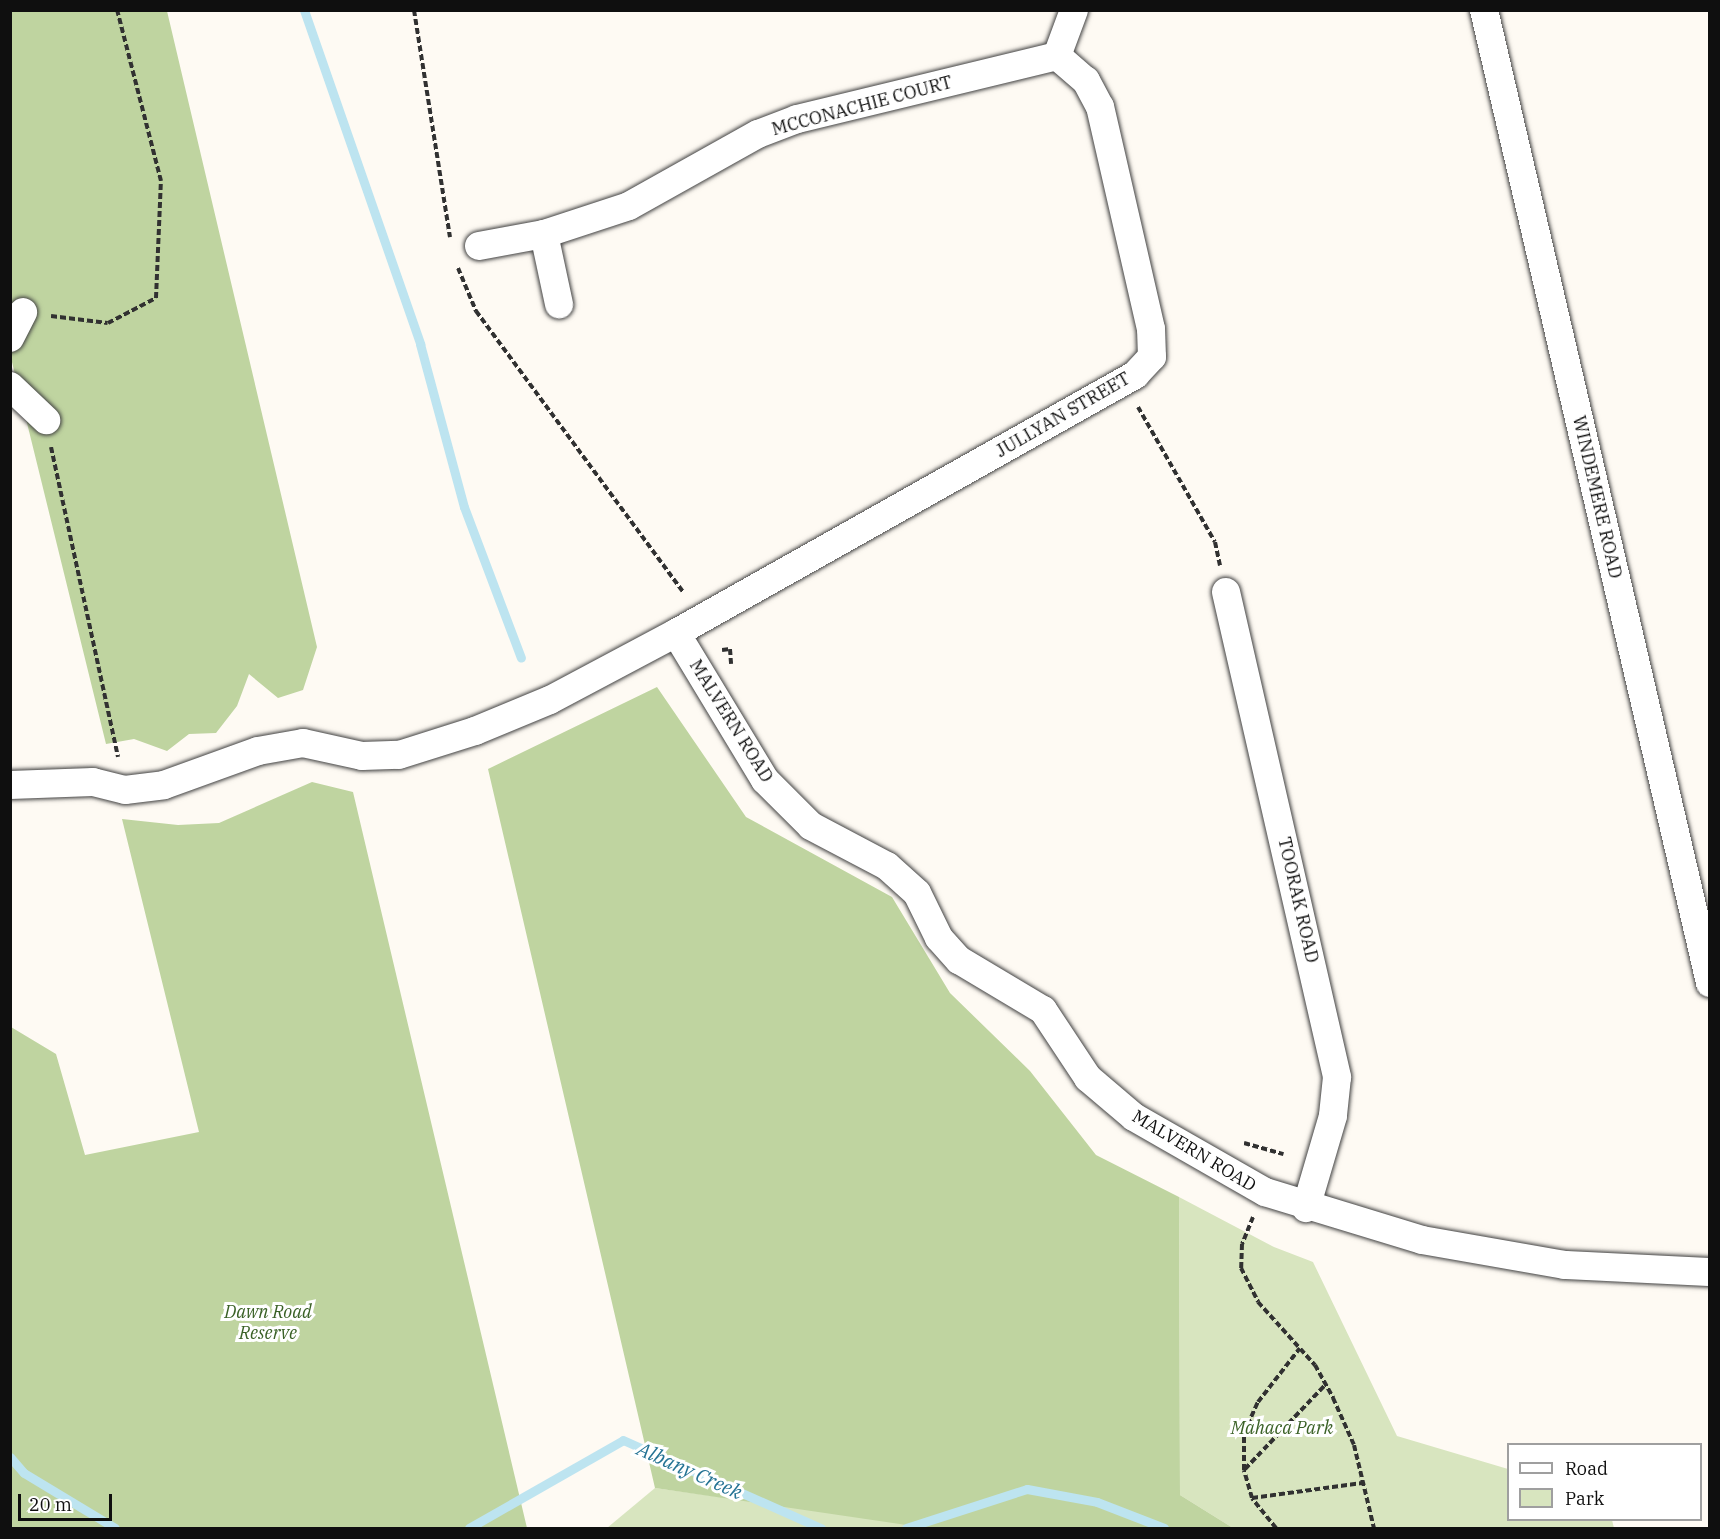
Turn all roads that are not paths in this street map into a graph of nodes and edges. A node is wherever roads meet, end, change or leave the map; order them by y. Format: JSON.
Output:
{"nodes":[{"id":1,"x":1074,"y":10,"type":"edge"},
{"id":2,"x":1484,"y":10,"type":"edge"},
{"id":3,"x":1058,"y":56,"type":"junction"},
{"id":4,"x":544,"y":234,"type":"junction"},
{"id":5,"x":465,"y":249,"type":"road end"},
{"id":6,"x":560,"y":304,"type":"dead end"},
{"id":7,"x":23,"y":312,"type":"road end"},
{"id":8,"x":10,"y":338,"type":"edge"},
{"id":9,"x":10,"y":386,"type":"edge"},
{"id":10,"x":46,"y":420,"type":"road end"},
{"id":11,"x":1226,"y":592,"type":"road end"},
{"id":12,"x":676,"y":633,"type":"junction"},
{"id":13,"x":10,"y":785,"type":"edge"},
{"id":14,"x":1710,"y":983,"type":"edge"},
{"id":15,"x":1306,"y":1208,"type":"junction"},
{"id":16,"x":1710,"y":1272,"type":"edge"}],
"edges":[{"from":1,"to":3,"type":"street"},
{"from":2,"to":14,"type":"street","name":"WINDEMERE ROAD"},
{"from":3,"to":4,"type":"street","name":"MCCONACHIE COURT"},
{"from":3,"to":12,"type":"street","name":"JULLYAN STREET"},
{"from":4,"to":5,"type":"street","name":"MCCONACHIE COURT"},
{"from":4,"to":6,"type":"street"},
{"from":7,"to":8,"type":"street"},
{"from":9,"to":10,"type":"street"},
{"from":11,"to":15,"type":"street","name":"TOORAK ROAD"},
{"from":12,"to":13,"type":"street","name":"JULLYAN STREET"},
{"from":12,"to":15,"type":"street","name":"MALVERN ROAD"},
{"from":15,"to":16,"type":"street","name":"MALVERN ROAD"}]}
